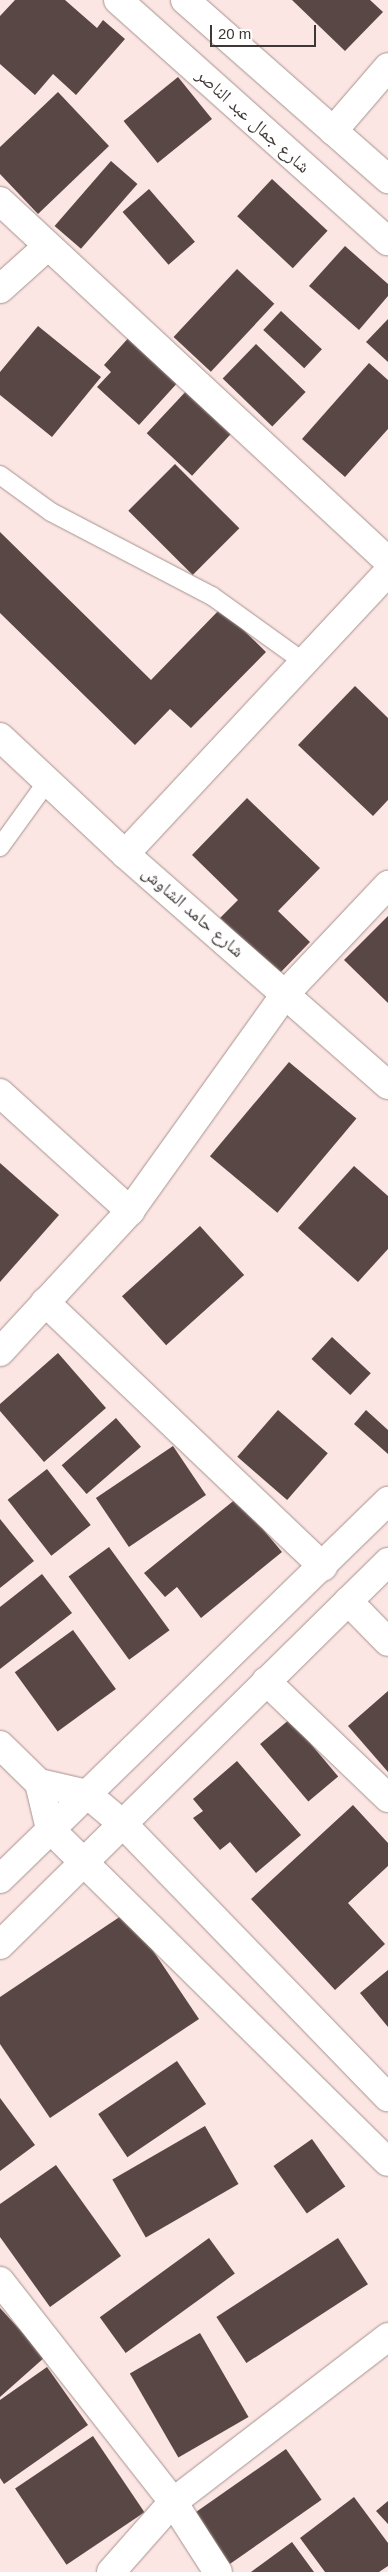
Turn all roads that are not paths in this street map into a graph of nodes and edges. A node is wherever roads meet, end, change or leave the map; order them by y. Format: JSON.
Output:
{"nodes":[{"id":1,"x":118,"y":0,"type":"edge"},
{"id":2,"x":186,"y":0,"type":"edge"},
{"id":3,"x":388,"y":67,"type":"edge"},
{"id":4,"x":333,"y":131,"type":"junction"},
{"id":5,"x":388,"y":179,"type":"edge"},
{"id":6,"x":0,"y":201,"type":"edge"},
{"id":7,"x":388,"y":241,"type":"edge"},
{"id":8,"x":48,"y":246,"type":"junction"},
{"id":9,"x":0,"y":289,"type":"edge"},
{"id":10,"x":0,"y":475,"type":"edge"},
{"id":11,"x":388,"y":561,"type":"edge"},
{"id":12,"x":388,"y":572,"type":"edge"},
{"id":13,"x":304,"y":662,"type":"junction"},
{"id":14,"x":0,"y":737,"type":"edge"},
{"id":15,"x":49,"y":780,"type":"junction"},
{"id":16,"x":0,"y":846,"type":"edge"},
{"id":17,"x":125,"y":854,"type":"junction"},
{"id":18,"x":388,"y":885,"type":"edge"},
{"id":19,"x":286,"y":993,"type":"junction"},
{"id":20,"x":388,"y":1085,"type":"edge"},
{"id":21,"x":0,"y":1092,"type":"edge"},
{"id":22,"x":130,"y":1211,"type":"junction"},
{"id":23,"x":44,"y":1302,"type":"junction"},
{"id":24,"x":0,"y":1352,"type":"edge"},
{"id":25,"x":388,"y":1502,"type":"edge"},
{"id":26,"x":388,"y":1562,"type":"edge"},
{"id":27,"x":323,"y":1567,"type":"junction"},
{"id":28,"x":348,"y":1601,"type":"junction"},
{"id":29,"x":388,"y":1642,"type":"edge"},
{"id":30,"x":266,"y":1681,"type":"junction"},
{"id":31,"x":0,"y":1746,"type":"edge"},
{"id":32,"x":39,"y":1783,"type":"junction"},
{"id":33,"x":87,"y":1794,"type":"junction"},
{"id":34,"x":388,"y":1798,"type":"edge"},
{"id":35,"x":124,"y":1824,"type":"junction"},
{"id":36,"x":50,"y":1829,"type":"junction"},
{"id":37,"x":84,"y":1863,"type":"junction"},
{"id":38,"x":0,"y":1879,"type":"edge"},
{"id":39,"x":0,"y":1945,"type":"edge"},
{"id":40,"x":388,"y":2097,"type":"edge"},
{"id":41,"x":388,"y":2162,"type":"edge"},
{"id":42,"x":0,"y":2281,"type":"edge"},
{"id":43,"x":385,"y":2345,"type":"edge"},
{"id":44,"x":173,"y":2502,"type":"junction"},
{"id":45,"x":111,"y":2572,"type":"edge"},
{"id":46,"x":218,"y":2572,"type":"edge"}],
"edges":[{"from":1,"to":7,"type":"street","name":"شارع جمال عبد الناصر"},
{"from":2,"to":4,"type":"street"},
{"from":3,"to":4,"type":"street"},
{"from":4,"to":5,"type":"street"},
{"from":6,"to":8,"type":"street"},
{"from":8,"to":9,"type":"street"},
{"from":8,"to":11,"type":"street"},
{"from":10,"to":13,"type":"lane"},
{"from":12,"to":13,"type":"street"},
{"from":13,"to":17,"type":"street"},
{"from":14,"to":15,"type":"street","name":"شارع حامد الشاوش"},
{"from":15,"to":16,"type":"lane"},
{"from":15,"to":17,"type":"street","name":"شارع حامد الشاوش"},
{"from":17,"to":19,"type":"street","name":"شارع حامد الشاوش"},
{"from":18,"to":19,"type":"street"},
{"from":19,"to":20,"type":"street","name":"شارع حامد الشاوش"},
{"from":19,"to":22,"type":"street"},
{"from":21,"to":22,"type":"street"},
{"from":22,"to":23,"type":"street"},
{"from":23,"to":24,"type":"street"},
{"from":23,"to":27,"type":"street"},
{"from":25,"to":27,"type":"street"},
{"from":26,"to":28,"type":"street"},
{"from":27,"to":33,"type":"street"},
{"from":28,"to":29,"type":"street"},
{"from":28,"to":30,"type":"street"},
{"from":30,"to":34,"type":"street"},
{"from":30,"to":35,"type":"street"},
{"from":31,"to":32,"type":"street"},
{"from":32,"to":33,"type":"street"},
{"from":32,"to":36,"type":"street"},
{"from":33,"to":35,"type":"street"},
{"from":33,"to":36,"type":"street"},
{"from":35,"to":37,"type":"street"},
{"from":35,"to":40,"type":"street"},
{"from":36,"to":37,"type":"street"},
{"from":36,"to":38,"type":"street"},
{"from":37,"to":39,"type":"street"},
{"from":37,"to":41,"type":"street"},
{"from":42,"to":44,"type":"street"},
{"from":43,"to":44,"type":"street"},
{"from":44,"to":45,"type":"street"},
{"from":44,"to":46,"type":"street"}]}
